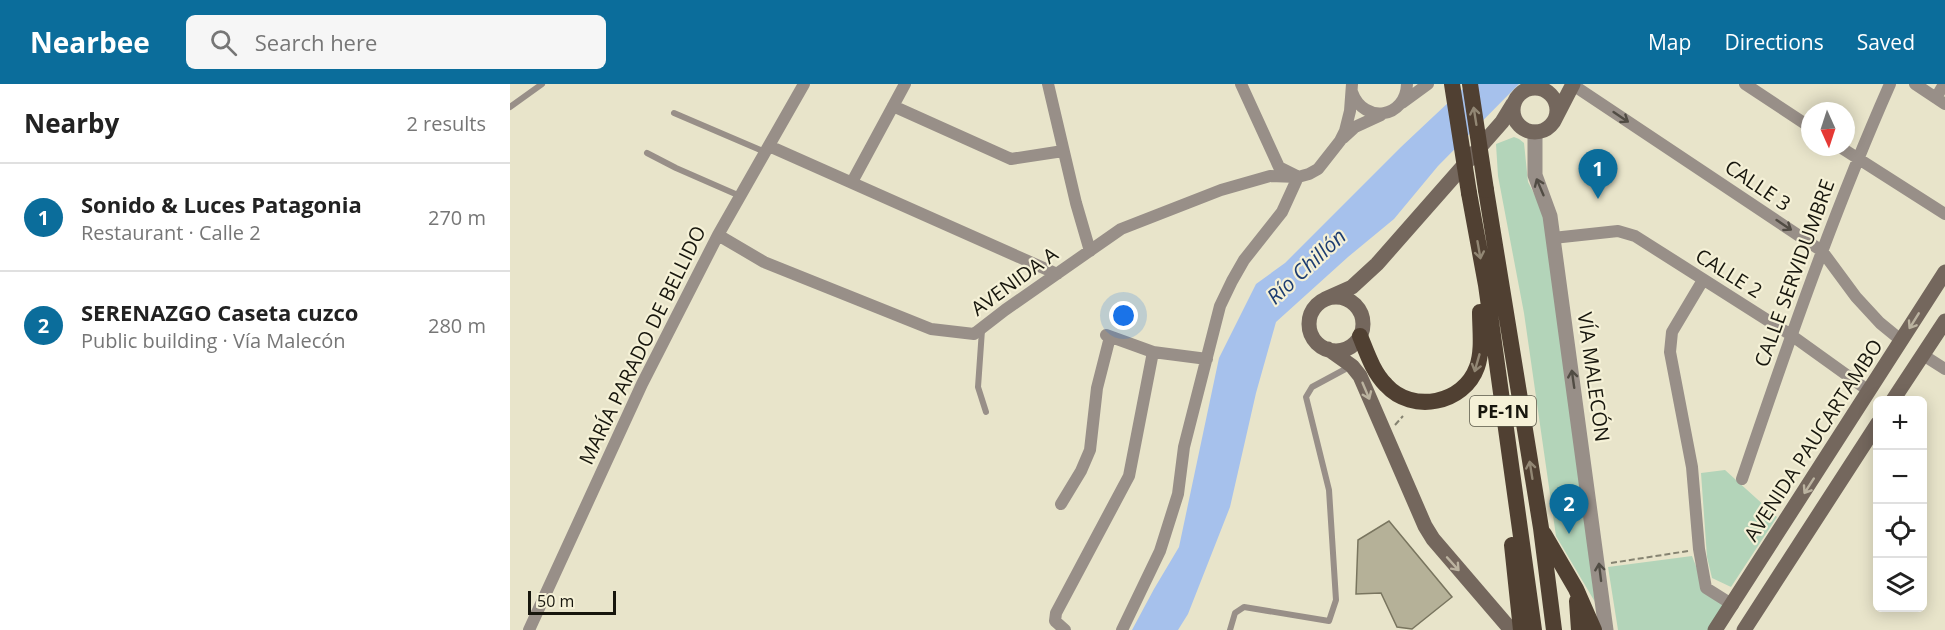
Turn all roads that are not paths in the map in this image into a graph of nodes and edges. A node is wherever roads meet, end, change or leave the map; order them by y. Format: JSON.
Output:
{"nodes":[{"id":1,"x":542,"y":84,"type":"edge"},
{"id":2,"x":804,"y":84,"type":"edge"},
{"id":3,"x":905,"y":84,"type":"edge"},
{"id":4,"x":1048,"y":84,"type":"edge"},
{"id":5,"x":1240,"y":84,"type":"edge"},
{"id":6,"x":1249,"y":84,"type":"edge"},
{"id":7,"x":1407,"y":84,"type":"edge"},
{"id":8,"x":1428,"y":84,"type":"edge"},
{"id":9,"x":1452,"y":84,"type":"edge"},
{"id":10,"x":1470,"y":84,"type":"edge"},
{"id":11,"x":1557,"y":84,"type":"edge"},
{"id":12,"x":1573,"y":84,"type":"edge"},
{"id":13,"x":1745,"y":84,"type":"edge"},
{"id":14,"x":1890,"y":84,"type":"edge"},
{"id":15,"x":1915,"y":84,"type":"edge"},
{"id":16,"x":1944,"y":84,"type":"edge"},
{"id":17,"x":1352,"y":88,"type":"edge"},
{"id":18,"x":1534,"y":88,"type":"junction"},
{"id":19,"x":1940,"y":101,"type":"edge"},
{"id":20,"x":1401,"y":104,"type":"junction"},
{"id":21,"x":1513,"y":104,"type":"junction"},
{"id":22,"x":893,"y":106,"type":"junction"},
{"id":23,"x":510,"y":107,"type":"edge"},
{"id":24,"x":674,"y":113,"type":"dead end"},
{"id":25,"x":1385,"y":113,"type":"junction"},
{"id":26,"x":1556,"y":117,"type":"junction"},
{"id":27,"x":1256,"y":118,"type":"junction"},
{"id":28,"x":1801,"y":121,"type":"edge"},
{"id":29,"x":1491,"y":132,"type":"junction"},
{"id":30,"x":1532,"y":132,"type":"junction"},
{"id":31,"x":1340,"y":141,"type":"junction"},
{"id":32,"x":767,"y":149,"type":"junction"},
{"id":33,"x":1063,"y":151,"type":"junction"},
{"id":34,"x":646,"y":153,"type":"dead end"},
{"id":35,"x":1854,"y":156,"type":"edge"},
{"id":36,"x":1857,"y":158,"type":"junction"},
{"id":37,"x":1298,"y":177,"type":"junction"},
{"id":38,"x":852,"y":183,"type":"junction"},
{"id":39,"x":1478,"y":191,"type":"junction"},
{"id":40,"x":740,"y":196,"type":"junction"},
{"id":41,"x":1945,"y":214,"type":"edge"},
{"id":42,"x":718,"y":235,"type":"junction"},
{"id":43,"x":1553,"y":238,"type":"junction"},
{"id":44,"x":1090,"y":251,"type":"junction"},
{"id":45,"x":1822,"y":251,"type":"junction"},
{"id":46,"x":1377,"y":264,"type":"junction"},
{"id":47,"x":1945,"y":272,"type":"edge"},
{"id":48,"x":1057,"y":273,"type":"junction"},
{"id":49,"x":1703,"y":280,"type":"junction"},
{"id":50,"x":1486,"y":285,"type":"junction"},
{"id":51,"x":1325,"y":299,"type":"junction"},
{"id":52,"x":1361,"y":315,"type":"junction"},
{"id":53,"x":1945,"y":321,"type":"edge"},
{"id":54,"x":982,"y":327,"type":"junction"},
{"id":55,"x":1791,"y":335,"type":"junction"},
{"id":56,"x":1360,"y":336,"type":"junction"},
{"id":57,"x":1902,"y":341,"type":"junction"},
{"id":58,"x":1328,"y":349,"type":"junction"},
{"id":59,"x":1153,"y":352,"type":"junction"},
{"id":60,"x":1923,"y":355,"type":"junction"},
{"id":61,"x":1207,"y":358,"type":"junction"},
{"id":62,"x":1352,"y":366,"type":"junction"},
{"id":63,"x":1945,"y":369,"type":"edge"},
{"id":64,"x":1869,"y":391,"type":"junction"},
{"id":65,"x":1896,"y":396,"type":"edge"},
{"id":66,"x":986,"y":412,"type":"dead end"},
{"id":67,"x":1873,"y":431,"type":"edge"},
{"id":68,"x":1509,"y":454,"type":"junction"},
{"id":69,"x":1742,"y":479,"type":"dead end"},
{"id":70,"x":1061,"y":504,"type":"dead end"},
{"id":71,"x":1541,"y":528,"type":"junction"},
{"id":72,"x":1748,"y":581,"type":"junction"},
{"id":73,"x":1576,"y":590,"type":"junction"},
{"id":74,"x":1767,"y":594,"type":"junction"},
{"id":75,"x":1733,"y":605,"type":"junction"},
{"id":76,"x":529,"y":630,"type":"edge"},
{"id":77,"x":1065,"y":630,"type":"edge"},
{"id":78,"x":1122,"y":630,"type":"edge"},
{"id":79,"x":1230,"y":630,"type":"edge"},
{"id":80,"x":1511,"y":630,"type":"edge"},
{"id":81,"x":1521,"y":630,"type":"edge"},
{"id":82,"x":1534,"y":630,"type":"edge"},
{"id":83,"x":1554,"y":630,"type":"edge"},
{"id":84,"x":1579,"y":630,"type":"edge"},
{"id":85,"x":1594,"y":630,"type":"edge"},
{"id":86,"x":1606,"y":630,"type":"edge"},
{"id":87,"x":1715,"y":630,"type":"edge"},
{"id":88,"x":1744,"y":630,"type":"edge"}],
"edges":[{"from":1,"to":23,"type":"lane"},
{"from":2,"to":32,"type":"street","name":"MARÍA PARADO DE BELLIDO"},
{"from":3,"to":22,"type":"street"},
{"from":4,"to":33,"type":"street"},
{"from":5,"to":27,"type":"street"},
{"from":6,"to":27,"type":"street"},
{"from":7,"to":20,"type":"street"},
{"from":8,"to":20,"type":"street"},
{"from":9,"to":39,"type":"highway","number":"PE-1N","bridge":true},
{"from":39,"to":10,"type":"highway","number":"PE-1N","one_way":true,"bridge":true},
{"from":11,"to":18,"type":"main road"},
{"from":12,"to":26,"type":"main road"},
{"from":12,"to":45,"type":"street","name":"CALLE 3","one_way":true},
{"from":13,"to":28,"type":"street"},
{"from":14,"to":36,"type":"street","name":"CALLE SERVIDUMBRE"},
{"from":15,"to":19,"type":"street"},
{"from":16,"to":19,"type":"street"},
{"from":17,"to":25,"type":"street"},
{"from":17,"to":31,"type":"street"},
{"from":18,"to":21,"type":"main road"},
{"from":18,"to":26,"type":"main road"},
{"from":20,"to":25,"type":"street"},
{"from":21,"to":29,"type":"main road"},
{"from":21,"to":30,"type":"main road"},
{"from":22,"to":33,"type":"street"},
{"from":22,"to":38,"type":"street"},
{"from":24,"to":32,"type":"lane"},
{"from":25,"to":31,"type":"street"},
{"from":26,"to":30,"type":"main road"},
{"from":27,"to":37,"type":"street"},
{"from":29,"to":30,"type":"main road"},
{"from":29,"to":46,"type":"main road"},
{"from":43,"to":30,"type":"street","name":"VÍA MALECÓN","one_way":true},
{"from":31,"to":37,"type":"street"},
{"from":32,"to":38,"type":"street"},
{"from":32,"to":40,"type":"street","name":"MARÍA PARADO DE BELLIDO"},
{"from":33,"to":44,"type":"street"},
{"from":34,"to":40,"type":"lane"},
{"from":35,"to":36,"type":"street"},
{"from":36,"to":41,"type":"street"},
{"from":36,"to":45,"type":"street","name":"CALLE SERVIDUMBRE"},
{"from":37,"to":44,"type":"street","name":"AVENIDA A"},
{"from":37,"to":61,"type":"street"},
{"from":38,"to":48,"type":"street"},
{"from":39,"to":50,"type":"highway","number":"PE-1N","one_way":true},
{"from":71,"to":39,"type":"highway","number":"PE-1N","one_way":true},
{"from":40,"to":42,"type":"street","name":"MARÍA PARADO DE BELLIDO"},
{"from":42,"to":54,"type":"street","name":"AVENIDA A"},
{"from":42,"to":76,"type":"street","name":"MARÍA PARADO DE BELLIDO"},
{"from":43,"to":49,"type":"street","name":"CALLE 2"},
{"from":86,"to":43,"type":"street","name":"VÍA MALECÓN","one_way":true},
{"from":44,"to":48,"type":"street","name":"AVENIDA A"},
{"from":45,"to":55,"type":"street","name":"CALLE SERVIDUMBRE"},
{"from":45,"to":57,"type":"street","name":"CALLE 3"},
{"from":46,"to":51,"type":"main road"},
{"from":46,"to":52,"type":"main road"},
{"from":47,"to":57,"type":"main road","name":"AVENIDA PAUCARTAMBO","one_way":true},
{"from":48,"to":54,"type":"street","name":"AVENIDA A"},
{"from":49,"to":55,"type":"street","name":"CALLE 2"},
{"from":49,"to":75,"type":"street"},
{"from":50,"to":56,"type":"highway","one_way":true},
{"from":50,"to":68,"type":"highway","number":"PE-1N"},
{"from":51,"to":52,"type":"main road"},
{"from":51,"to":58,"type":"main road"},
{"from":52,"to":56,"type":"main road"},
{"from":53,"to":60,"type":"main road"},
{"from":54,"to":66,"type":"lane"},
{"from":55,"to":64,"type":"street","name":"CALLE 2"},
{"from":55,"to":69,"type":"street","name":"CALLE SERVIDUMBRE"},
{"from":56,"to":58,"type":"main road"},
{"from":57,"to":64,"type":"main road","name":"AVENIDA PAUCARTAMBO"},
{"from":58,"to":62,"type":"main road"},
{"from":59,"to":61,"type":"street"},
{"from":59,"to":70,"type":"street"},
{"from":59,"to":77,"type":"street"},
{"from":60,"to":63,"type":"street"},
{"from":60,"to":65,"type":"main road"},
{"from":61,"to":78,"type":"street"},
{"from":62,"to":79,"type":"lane"},
{"from":62,"to":80,"type":"main road","one_way":true},
{"from":64,"to":72,"type":"main road","name":"AVENIDA PAUCARTAMBO","one_way":true},
{"from":67,"to":74,"type":"main road"},
{"from":68,"to":81,"type":"highway"},
{"from":68,"to":82,"type":"highway","number":"PE-1N"},
{"from":71,"to":73,"type":"highway"},
{"from":71,"to":83,"type":"highway","number":"PE-1N"},
{"from":72,"to":74,"type":"main road"},
{"from":72,"to":75,"type":"main road","name":"AVENIDA PAUCARTAMBO"},
{"from":73,"to":84,"type":"highway"},
{"from":73,"to":85,"type":"highway"},
{"from":74,"to":88,"type":"main road"},
{"from":75,"to":87,"type":"main road","name":"AVENIDA PAUCARTAMBO"}]}
